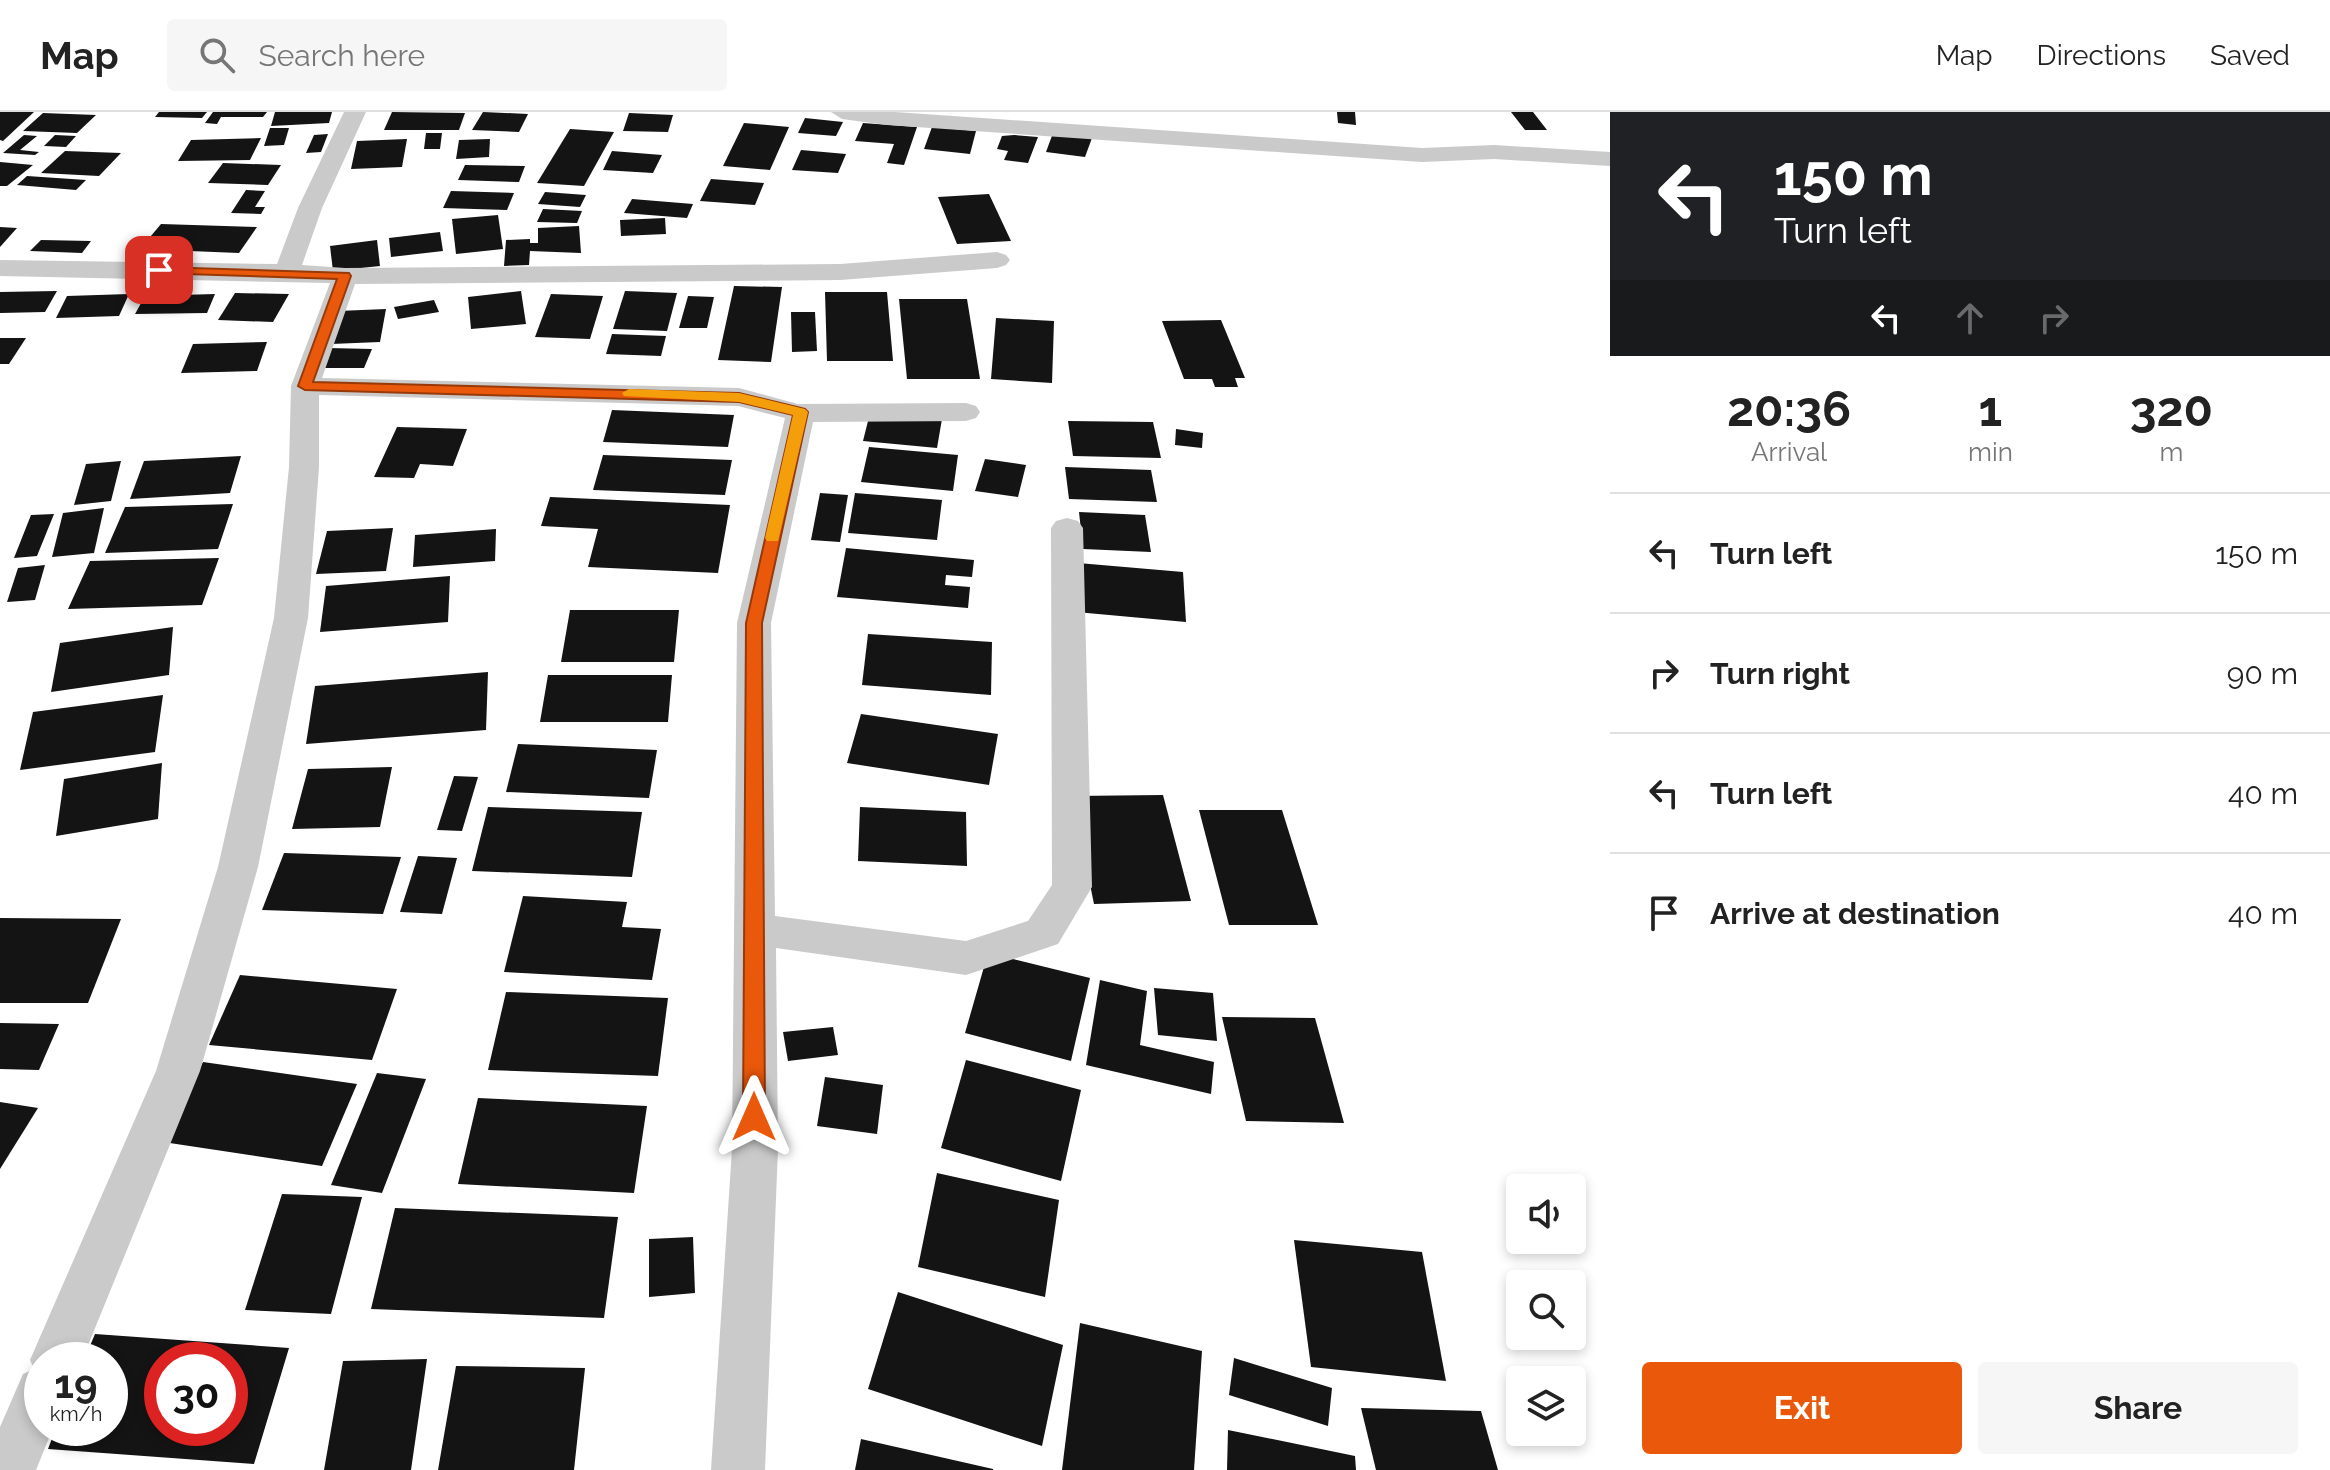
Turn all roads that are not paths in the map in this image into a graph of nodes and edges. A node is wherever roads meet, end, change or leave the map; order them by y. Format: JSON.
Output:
{"nodes":[{"id":1,"x":355,"y":112,"type":"edge"},
{"id":2,"x":842,"y":112,"type":"edge"},
{"id":3,"x":1610,"y":159,"type":"edge"},
{"id":4,"x":997,"y":260,"type":"dead end"},
{"id":5,"x":0,"y":268,"type":"edge"},
{"id":6,"x":287,"y":272,"type":"junction"},
{"id":7,"x":345,"y":276,"type":"junction"},
{"id":8,"x":305,"y":386,"type":"junction"},
{"id":9,"x":801,"y":412,"type":"junction"},
{"id":10,"x":966,"y":412,"type":"dead end"},
{"id":11,"x":1067,"y":528,"type":"dead end"},
{"id":12,"x":754,"y":929,"type":"junction"},
{"id":13,"x":64,"y":1342,"type":"edge"},
{"id":14,"x":24,"y":1435,"type":"edge"},
{"id":15,"x":9,"y":1470,"type":"edge"},
{"id":16,"x":738,"y":1470,"type":"edge"}],
"edges":[{"from":1,"to":6,"type":"street"},
{"from":2,"to":3,"type":"street"},
{"from":4,"to":7,"type":"street"},
{"from":5,"to":6,"type":"street"},
{"from":6,"to":7,"type":"street"},
{"from":7,"to":8,"type":"street"},
{"from":8,"to":9,"type":"street"},
{"from":8,"to":13,"type":"street"},
{"from":9,"to":10,"type":"street"},
{"from":9,"to":12,"type":"street"},
{"from":11,"to":12,"type":"street"},
{"from":12,"to":16,"type":"street"},
{"from":14,"to":15,"type":"street"}]}
